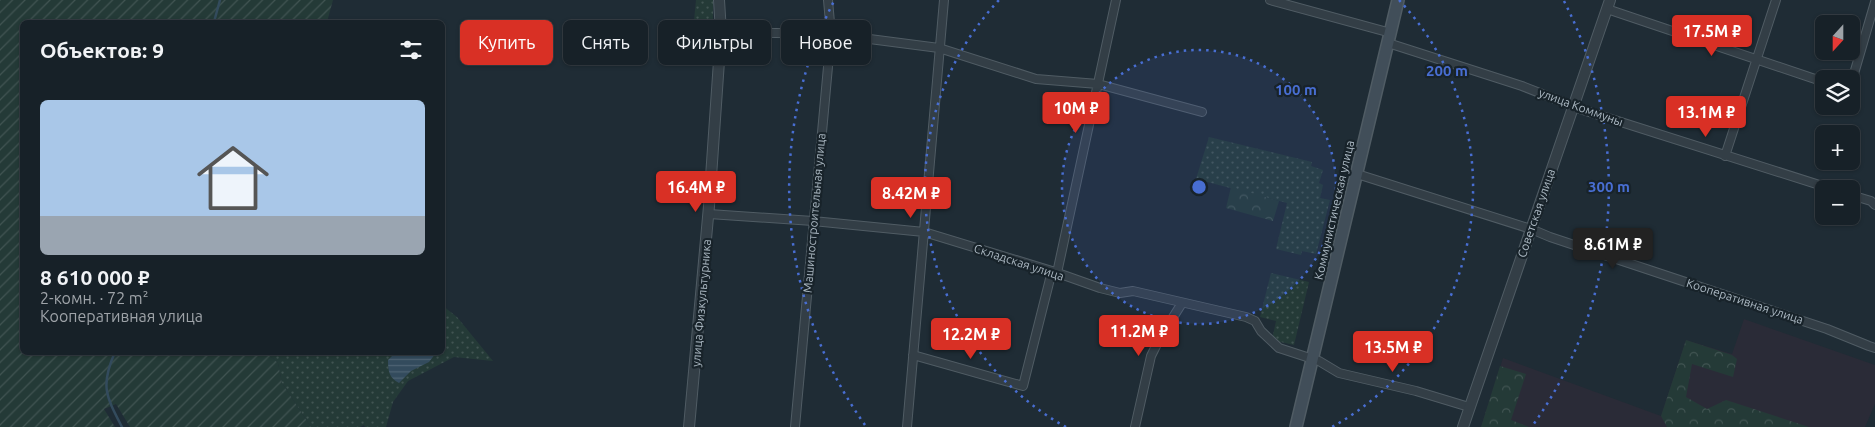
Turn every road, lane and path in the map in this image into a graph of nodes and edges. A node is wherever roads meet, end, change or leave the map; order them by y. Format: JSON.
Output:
{"nodes":[{"id":1,"x":720,"y":0,"type":"edge"},
{"id":2,"x":828,"y":0,"type":"edge"},
{"id":3,"x":944,"y":0,"type":"edge"},
{"id":4,"x":1116,"y":0,"type":"edge"},
{"id":5,"x":1270,"y":0,"type":"edge"},
{"id":6,"x":1398,"y":0,"type":"edge"},
{"id":7,"x":1776,"y":0,"type":"edge"},
{"id":8,"x":1875,"y":2,"type":"edge"},
{"id":9,"x":1609,"y":5,"type":"edge"},
{"id":10,"x":721,"y":20,"type":"edge"},
{"id":11,"x":830,"y":20,"type":"edge"},
{"id":12,"x":1390,"y":38,"type":"junction"},
{"id":13,"x":871,"y":39,"type":"edge"},
{"id":14,"x":939,"y":48,"type":"junction"},
{"id":15,"x":1755,"y":60,"type":"junction"},
{"id":16,"x":719,"y":65,"type":"edge"},
{"id":17,"x":828,"y":65,"type":"edge"},
{"id":18,"x":1855,"y":70,"type":"edge"},
{"id":19,"x":1815,"y":79,"type":"edge"},
{"id":20,"x":1098,"y":84,"type":"junction"},
{"id":21,"x":1573,"y":107,"type":"junction"},
{"id":22,"x":1202,"y":112,"type":"dead end"},
{"id":23,"x":1725,"y":156,"type":"junction"},
{"id":24,"x":1357,"y":174,"type":"junction"},
{"id":25,"x":1815,"y":184,"type":"edge"},
{"id":26,"x":1860,"y":197,"type":"edge"},
{"id":27,"x":1874,"y":200,"type":"edge"},
{"id":28,"x":709,"y":214,"type":"junction"},
{"id":29,"x":813,"y":221,"type":"junction"},
{"id":30,"x":1531,"y":229,"type":"junction"},
{"id":31,"x":924,"y":232,"type":"junction"},
{"id":32,"x":1054,"y":272,"type":"junction"},
{"id":33,"x":1182,"y":303,"type":"junction"},
{"id":34,"x":1875,"y":348,"type":"edge"},
{"id":35,"x":913,"y":355,"type":"junction"},
{"id":36,"x":1312,"y":359,"type":"junction"},
{"id":37,"x":1469,"y":407,"type":"junction"},
{"id":38,"x":689,"y":427,"type":"edge"},
{"id":39,"x":795,"y":427,"type":"edge"},
{"id":40,"x":907,"y":427,"type":"edge"},
{"id":41,"x":1135,"y":427,"type":"edge"},
{"id":42,"x":1296,"y":427,"type":"edge"},
{"id":43,"x":1463,"y":427,"type":"edge"}],
"edges":[{"from":1,"to":10,"type":"street","name":"улица Физкультурника"},
{"from":2,"to":11,"type":"street","name":"Машиностроительная улица"},
{"from":3,"to":14,"type":"street"},
{"from":4,"to":20,"type":"street"},
{"from":5,"to":12,"type":"street","name":"улица Коммуны"},
{"from":6,"to":12,"type":"main road","name":"Коммунистическая улица"},
{"from":7,"to":15,"type":"street"},
{"from":8,"to":18,"type":"street"},
{"from":9,"to":15,"type":"street"},
{"from":9,"to":21,"type":"street","name":"Советская улица"},
{"from":12,"to":21,"type":"street","name":"улица Коммуны"},
{"from":12,"to":24,"type":"main road","name":"Коммунистическая улица"},
{"from":13,"to":14,"type":"street"},
{"from":14,"to":20,"type":"street"},
{"from":14,"to":31,"type":"street"},
{"from":15,"to":19,"type":"street"},
{"from":15,"to":23,"type":"street"},
{"from":16,"to":28,"type":"street","name":"улица Физкультурника"},
{"from":17,"to":29,"type":"street","name":"Машиностроительная улица"},
{"from":20,"to":22,"type":"street"},
{"from":20,"to":32,"type":"street"},
{"from":21,"to":23,"type":"street","name":"улица Коммуны"},
{"from":21,"to":30,"type":"street","name":"Советская улица"},
{"from":23,"to":25,"type":"street","name":"улица Коммуны"},
{"from":24,"to":30,"type":"street","name":"Кооперативная улица"},
{"from":24,"to":36,"type":"main road","name":"Коммунистическая улица"},
{"from":26,"to":27,"type":"street"},
{"from":28,"to":29,"type":"street","name":"Складская улица"},
{"from":28,"to":38,"type":"street","name":"улица Физкультурника"},
{"from":29,"to":31,"type":"street","name":"Складская улица"},
{"from":29,"to":39,"type":"street","name":"Машиностроительная улица"},
{"from":30,"to":34,"type":"street","name":"Кооперативная улица"},
{"from":30,"to":37,"type":"street","name":"Советская улица"},
{"from":31,"to":32,"type":"street","name":"Складская улица"},
{"from":31,"to":35,"type":"street"},
{"from":32,"to":33,"type":"street","name":"Складская улица"},
{"from":32,"to":35,"type":"street"},
{"from":33,"to":36,"type":"street","name":"Складская улица"},
{"from":33,"to":41,"type":"street"},
{"from":35,"to":40,"type":"street"},
{"from":36,"to":37,"type":"street","name":"Складская улица"},
{"from":36,"to":42,"type":"main road","name":"Коммунистическая улица"},
{"from":37,"to":43,"type":"street","name":"Советская улица"}]}
